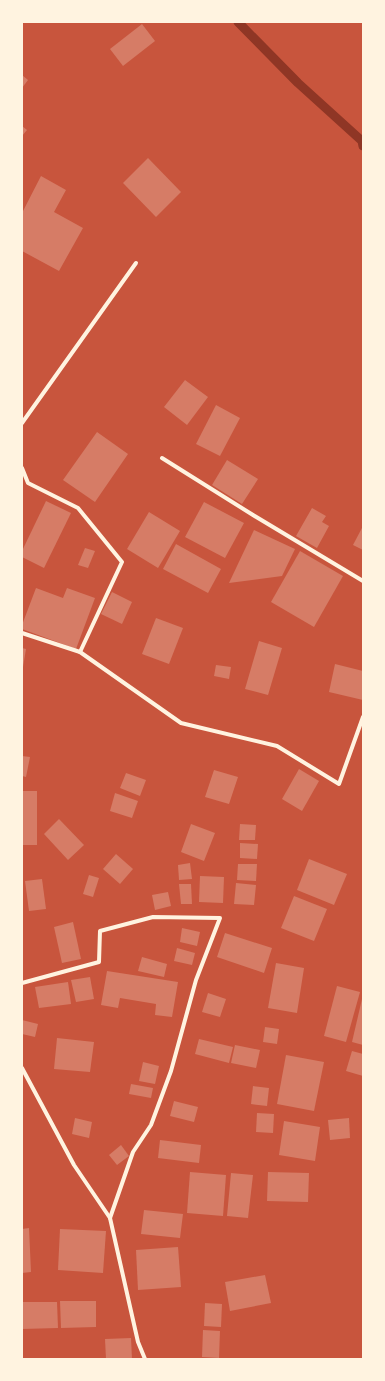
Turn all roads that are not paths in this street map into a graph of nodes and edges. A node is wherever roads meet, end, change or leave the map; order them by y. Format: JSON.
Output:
{"nodes":[{"id":1,"x":136,"y":263,"type":"dead end"},
{"id":2,"x":22,"y":423,"type":"edge"},
{"id":3,"x":162,"y":458,"type":"dead end"},
{"id":4,"x":22,"y":468,"type":"edge"},
{"id":5,"x":363,"y":581,"type":"edge"},
{"id":6,"x":22,"y":633,"type":"edge"},
{"id":7,"x":80,"y":652,"type":"junction"},
{"id":8,"x":363,"y":717,"type":"edge"},
{"id":9,"x":22,"y":982,"type":"edge"},
{"id":10,"x":22,"y":1068,"type":"edge"},
{"id":11,"x":110,"y":1218,"type":"junction"},
{"id":12,"x":145,"y":1359,"type":"edge"}],
"edges":[{"from":1,"to":2,"type":"street"},
{"from":3,"to":5,"type":"street"},
{"from":4,"to":7,"type":"street"},
{"from":6,"to":7,"type":"street"},
{"from":7,"to":8,"type":"street"},
{"from":9,"to":11,"type":"street"},
{"from":10,"to":11,"type":"street"},
{"from":11,"to":12,"type":"street"}]}
